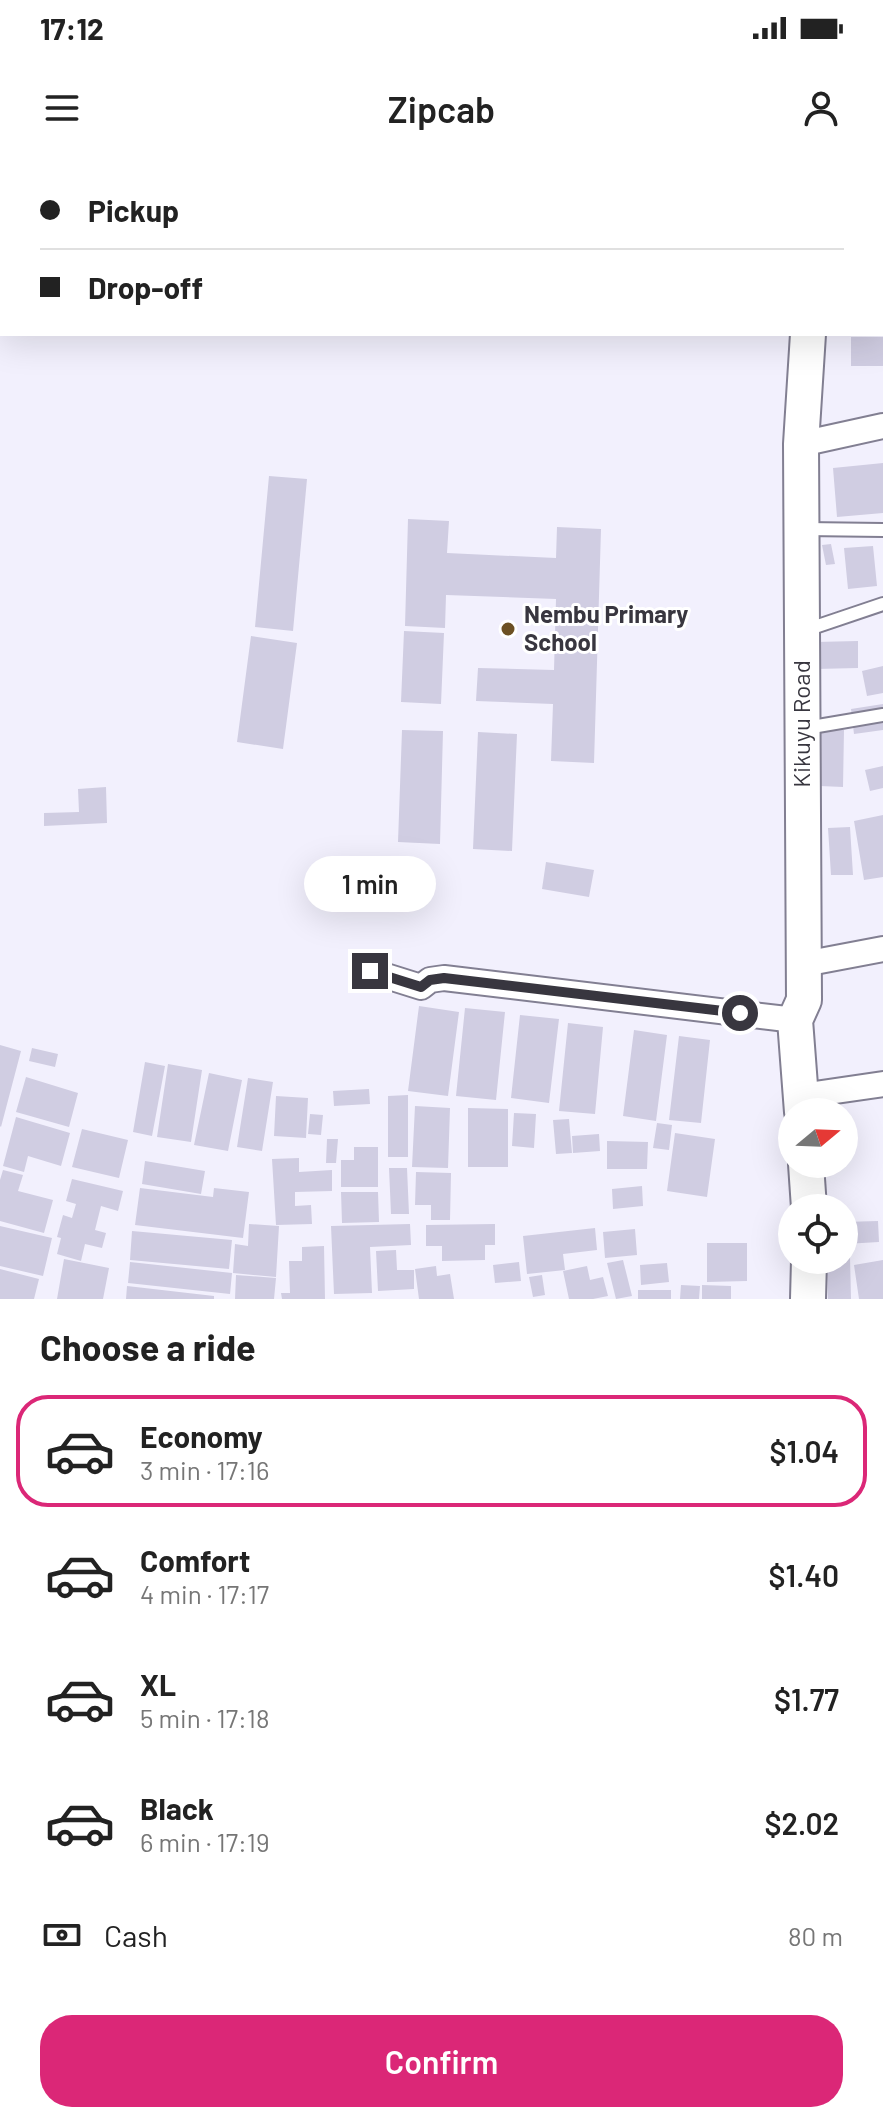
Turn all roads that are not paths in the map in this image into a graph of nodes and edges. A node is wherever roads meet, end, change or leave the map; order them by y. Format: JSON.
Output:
{"nodes":[{"id":1,"x":808,"y":336,"type":"edge"},
{"id":2,"x":883,"y":426,"type":"edge"},
{"id":3,"x":801,"y":444,"type":"junction"},
{"id":4,"x":802,"y":529,"type":"junction"},
{"id":5,"x":883,"y":530,"type":"edge"},
{"id":6,"x":883,"y":604,"type":"edge"},
{"id":7,"x":802,"y":631,"type":"junction"},
{"id":8,"x":883,"y":715,"type":"edge"},
{"id":9,"x":803,"y":729,"type":"junction"},
{"id":10,"x":883,"y":949,"type":"edge"},
{"id":11,"x":804,"y":964,"type":"junction"},
{"id":12,"x":370,"y":971,"type":"dead end"},
{"id":13,"x":795,"y":1020,"type":"junction"},
{"id":14,"x":883,"y":1084,"type":"edge"},
{"id":15,"x":801,"y":1098,"type":"edge"},
{"id":16,"x":826,"y":1098,"type":"edge"},
{"id":17,"x":809,"y":1274,"type":"edge"},
{"id":18,"x":808,"y":1299,"type":"edge"}],
"edges":[{"from":1,"to":3,"type":"main road","name":"Kikuyu Road"},
{"from":2,"to":3,"type":"street"},
{"from":3,"to":4,"type":"main road","name":"Kikuyu Road"},
{"from":4,"to":5,"type":"lane"},
{"from":4,"to":7,"type":"main road","name":"Kikuyu Road"},
{"from":6,"to":7,"type":"lane"},
{"from":7,"to":9,"type":"main road","name":"Kikuyu Road"},
{"from":8,"to":9,"type":"lane"},
{"from":9,"to":11,"type":"main road","name":"Kikuyu Road"},
{"from":10,"to":11,"type":"street"},
{"from":11,"to":13,"type":"main road","name":"Kikuyu Road"},
{"from":12,"to":13,"type":"street"},
{"from":13,"to":15,"type":"main road","name":"Kikuyu Road"},
{"from":14,"to":16,"type":"street"},
{"from":17,"to":18,"type":"main road"}]}
